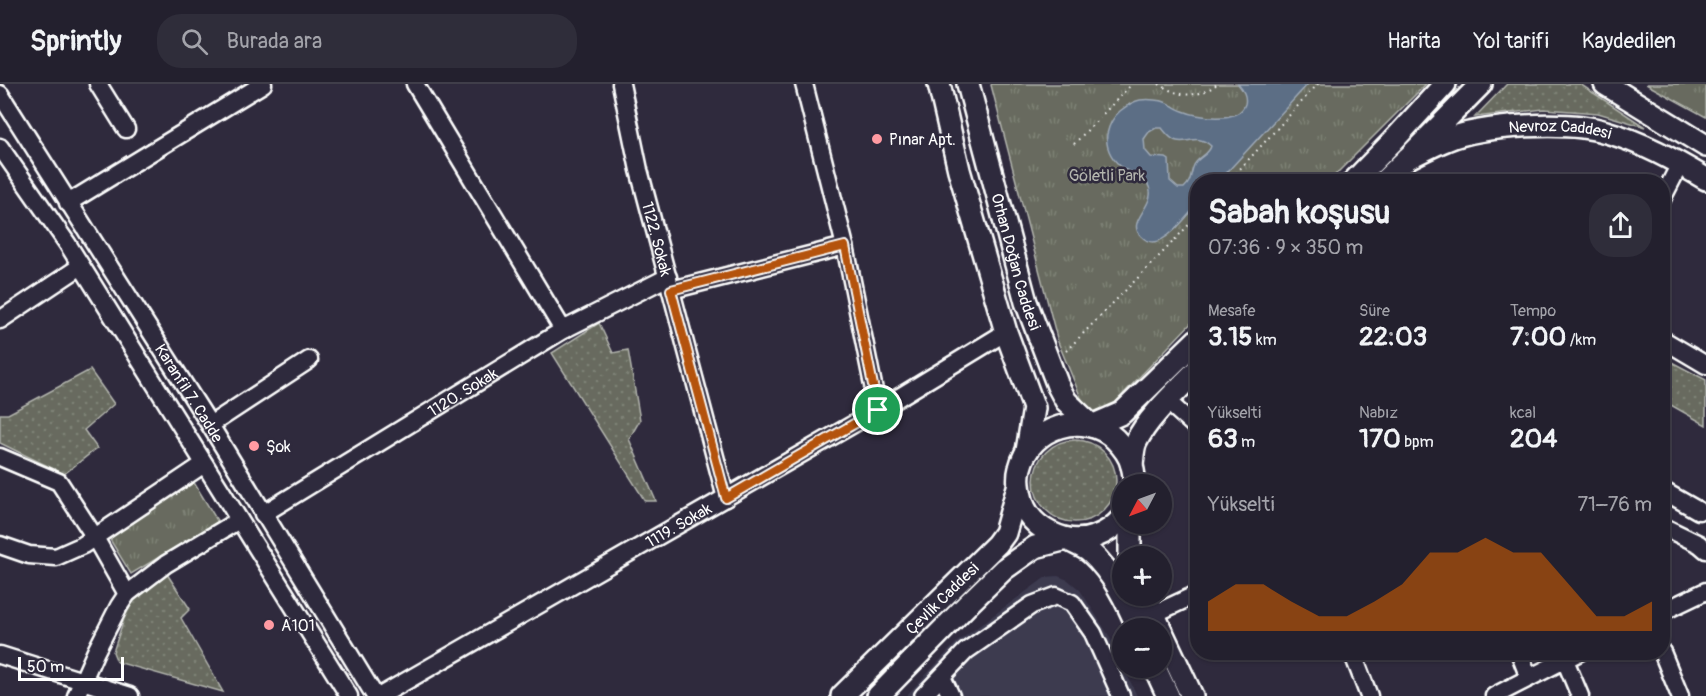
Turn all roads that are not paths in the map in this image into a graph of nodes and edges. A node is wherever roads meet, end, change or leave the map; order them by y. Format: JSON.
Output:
{"nodes":[{"id":1,"x":98,"y":84,"type":"edge"},
{"id":2,"x":415,"y":84,"type":"edge"},
{"id":3,"x":621,"y":84,"type":"edge"},
{"id":4,"x":804,"y":84,"type":"edge"},
{"id":5,"x":939,"y":84,"type":"edge"},
{"id":6,"x":968,"y":84,"type":"edge"},
{"id":7,"x":1445,"y":84,"type":"edge"},
{"id":8,"x":1481,"y":84,"type":"edge"},
{"id":9,"x":1605,"y":84,"type":"edge"},
{"id":10,"x":251,"y":87,"type":"edge"},
{"id":11,"x":0,"y":94,"type":"edge"},
{"id":12,"x":126,"y":129,"type":"dead end"},
{"id":13,"x":1706,"y":146,"type":"edge"},
{"id":14,"x":0,"y":147,"type":"edge"},
{"id":15,"x":1408,"y":158,"type":"junction"},
{"id":16,"x":1680,"y":164,"type":"junction"},
{"id":17,"x":1361,"y":174,"type":"edge"},
{"id":18,"x":1391,"y":174,"type":"edge"},
{"id":19,"x":1706,"y":179,"type":"edge"},
{"id":20,"x":1670,"y":183,"type":"edge"},
{"id":21,"x":68,"y":203,"type":"junction"},
{"id":22,"x":845,"y":246,"type":"junction"},
{"id":23,"x":81,"y":266,"type":"junction"},
{"id":24,"x":669,"y":283,"type":"junction"},
{"id":25,"x":0,"y":320,"type":"edge"},
{"id":26,"x":563,"y":330,"type":"junction"},
{"id":27,"x":1006,"y":332,"type":"junction"},
{"id":28,"x":1670,"y":344,"type":"edge"},
{"id":29,"x":1190,"y":347,"type":"edge"},
{"id":30,"x":309,"y":360,"type":"dead end"},
{"id":31,"x":1706,"y":365,"type":"edge"},
{"id":32,"x":1190,"y":377,"type":"edge"},
{"id":33,"x":1167,"y":401,"type":"junction"},
{"id":34,"x":878,"y":410,"type":"junction"},
{"id":35,"x":1190,"y":422,"type":"edge"},
{"id":36,"x":210,"y":425,"type":"junction"},
{"id":37,"x":1092,"y":426,"type":"junction"},
{"id":38,"x":1027,"y":451,"type":"junction"},
{"id":39,"x":0,"y":457,"type":"edge"},
{"id":40,"x":204,"y":464,"type":"junction"},
{"id":41,"x":1133,"y":474,"type":"edge"},
{"id":42,"x":1133,"y":474,"type":"edge"},
{"id":43,"x":1018,"y":487,"type":"junction"},
{"id":44,"x":1670,"y":495,"type":"edge"},
{"id":45,"x":726,"y":498,"type":"junction"},
{"id":46,"x":1699,"y":511,"type":"dead end"},
{"id":47,"x":262,"y":514,"type":"junction"},
{"id":48,"x":239,"y":520,"type":"junction"},
{"id":49,"x":1112,"y":526,"type":"edge"},
{"id":50,"x":1670,"y":530,"type":"edge"},
{"id":51,"x":94,"y":536,"type":"junction"},
{"id":52,"x":1067,"y":539,"type":"junction"},
{"id":53,"x":0,"y":545,"type":"edge"},
{"id":54,"x":1706,"y":550,"type":"edge"},
{"id":55,"x":1706,"y":591,"type":"edge"},
{"id":56,"x":127,"y":594,"type":"junction"},
{"id":57,"x":1190,"y":598,"type":"edge"},
{"id":58,"x":1670,"y":608,"type":"edge"},
{"id":59,"x":1155,"y":617,"type":"edge"},
{"id":60,"x":1134,"y":618,"type":"edge"},
{"id":61,"x":0,"y":655,"type":"edge"},
{"id":62,"x":1355,"y":660,"type":"edge"},
{"id":63,"x":1522,"y":660,"type":"edge"},
{"id":64,"x":1565,"y":660,"type":"edge"},
{"id":65,"x":1574,"y":660,"type":"edge"},
{"id":66,"x":1665,"y":660,"type":"edge"},
{"id":67,"x":942,"y":677,"type":"junction"},
{"id":68,"x":1160,"y":678,"type":"edge"},
{"id":69,"x":1529,"y":678,"type":"junction"},
{"id":70,"x":79,"y":689,"type":"edge"},
{"id":71,"x":130,"y":696,"type":"edge"},
{"id":72,"x":349,"y":696,"type":"edge"},
{"id":73,"x":378,"y":696,"type":"edge"},
{"id":74,"x":842,"y":696,"type":"edge"},
{"id":75,"x":879,"y":696,"type":"edge"},
{"id":76,"x":923,"y":696,"type":"edge"},
{"id":77,"x":951,"y":696,"type":"edge"},
{"id":78,"x":1121,"y":696,"type":"edge"},
{"id":79,"x":1168,"y":696,"type":"edge"},
{"id":80,"x":1192,"y":696,"type":"edge"},
{"id":81,"x":1369,"y":696,"type":"edge"},
{"id":82,"x":1494,"y":696,"type":"edge"},
{"id":83,"x":1580,"y":696,"type":"edge"},
{"id":84,"x":1680,"y":696,"type":"edge"}],
"edges":[{"from":1,"to":12,"type":"street"},
{"from":2,"to":26,"type":"street"},
{"from":3,"to":24,"type":"street","name":"1122. Sokak"},
{"from":4,"to":22,"type":"street"},
{"from":5,"to":27,"type":"main road","name":"Çevlik Caddesi"},
{"from":6,"to":37,"type":"main road","name":"Orhan Doğan Caddesi"},
{"from":7,"to":17,"type":"main road"},
{"from":8,"to":15,"type":"main road"},
{"from":9,"to":13,"type":"main road"},
{"from":10,"to":21,"type":"street"},
{"from":11,"to":21,"type":"street","name":"Karanfil 7. Cadde"},
{"from":14,"to":23,"type":"street","name":"Karanfil 7. Cadde"},
{"from":15,"to":16,"type":"main road","name":"Nevroz Caddesi"},
{"from":15,"to":18,"type":"main road"},
{"from":16,"to":19,"type":"main road","name":"Nevroz Caddesi"},
{"from":16,"to":20,"type":"street"},
{"from":21,"to":36,"type":"street","name":"Karanfil 7. Cadde"},
{"from":22,"to":24,"type":"street","name":"1120. Sokak"},
{"from":22,"to":34,"type":"street"},
{"from":23,"to":25,"type":"street"},
{"from":23,"to":40,"type":"street","name":"Karanfil 7. Cadde"},
{"from":24,"to":26,"type":"street","name":"1120. Sokak"},
{"from":24,"to":45,"type":"street","name":"1122. Sokak"},
{"from":26,"to":47,"type":"street","name":"1120. Sokak"},
{"from":27,"to":34,"type":"street","name":"1119. Sokak"},
{"from":27,"to":38,"type":"main road","name":"Çevlik Caddesi"},
{"from":28,"to":31,"type":"street"},
{"from":29,"to":37,"type":"main road"},
{"from":30,"to":36,"type":"street"},
{"from":32,"to":33,"type":"main road"},
{"from":33,"to":35,"type":"street"},
{"from":33,"to":42,"type":"main road"},
{"from":34,"to":45,"type":"street","name":"1119. Sokak"},
{"from":36,"to":47,"type":"street","name":"Karanfil 7. Cadde"},
{"from":37,"to":38,"type":"main road"},
{"from":37,"to":41,"type":"main road","name":"Orhan Doğan Caddesi"},
{"from":38,"to":43,"type":"main road","name":"Çevlik Caddesi"},
{"from":39,"to":51,"type":"street"},
{"from":40,"to":48,"type":"street","name":"Karanfil 7. Cadde"},
{"from":40,"to":51,"type":"street"},
{"from":43,"to":52,"type":"main road"},
{"from":43,"to":74,"type":"main road","name":"Çevlik Caddesi"},
{"from":44,"to":46,"type":"street"},
{"from":45,"to":73,"type":"street","name":"1119. Sokak"},
{"from":47,"to":73,"type":"street","name":"Karanfil 7. Cadde"},
{"from":48,"to":56,"type":"street"},
{"from":48,"to":72,"type":"street","name":"Karanfil 7. Cadde"},
{"from":49,"to":52,"type":"main road","name":"Çevlik Caddesi"},
{"from":50,"to":54,"type":"street"},
{"from":51,"to":53,"type":"street"},
{"from":51,"to":56,"type":"street"},
{"from":52,"to":60,"type":"main road"},
{"from":52,"to":75,"type":"main road","name":"Çevlik Caddesi"},
{"from":55,"to":58,"type":"street"},
{"from":56,"to":70,"type":"street"},
{"from":57,"to":59,"type":"street"},
{"from":59,"to":80,"type":"main road"},
{"from":61,"to":70,"type":"street"},
{"from":62,"to":81,"type":"street"},
{"from":63,"to":69,"type":"street"},
{"from":64,"to":69,"type":"street"},
{"from":65,"to":83,"type":"street"},
{"from":66,"to":84,"type":"street"},
{"from":67,"to":76,"type":"street"},
{"from":67,"to":77,"type":"street"},
{"from":67,"to":78,"type":"street"},
{"from":68,"to":79,"type":"main road"},
{"from":69,"to":82,"type":"street"},
{"from":70,"to":71,"type":"street"}]}
